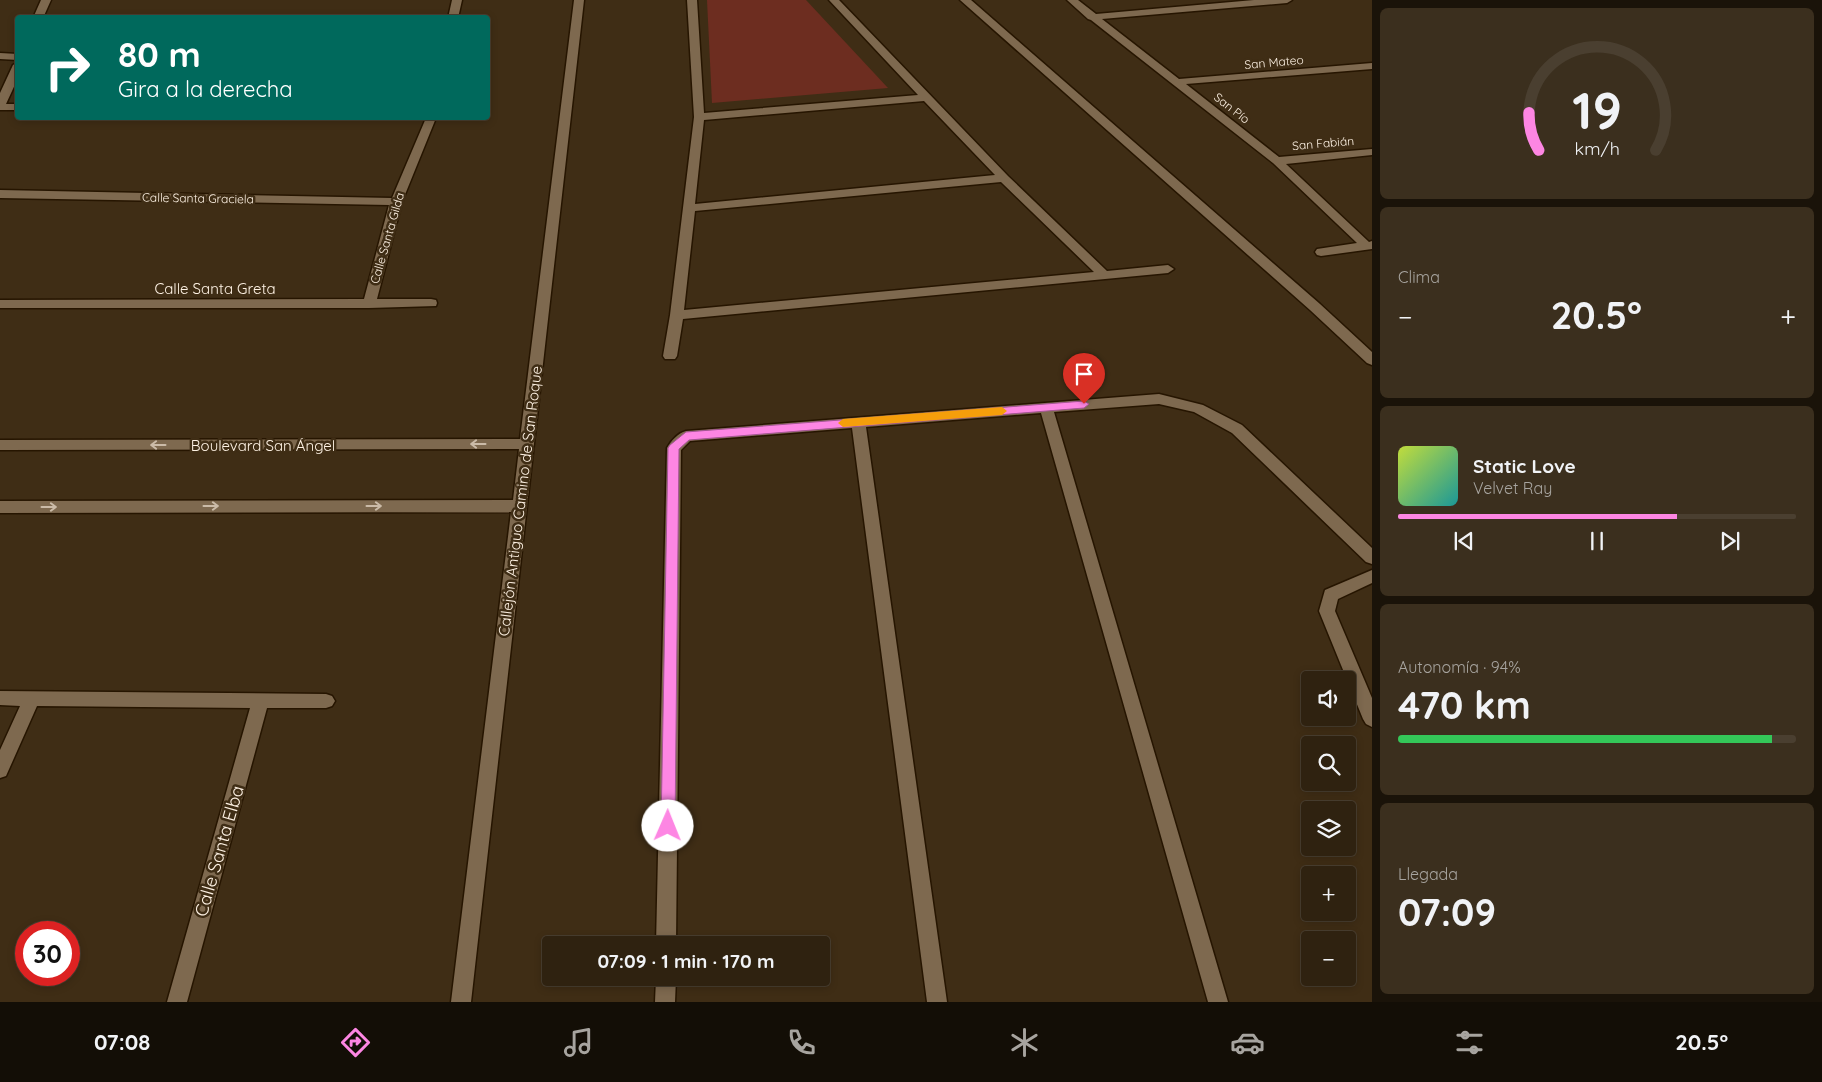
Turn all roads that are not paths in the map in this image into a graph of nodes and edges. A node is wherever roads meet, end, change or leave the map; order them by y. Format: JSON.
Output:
{"nodes":[{"id":1,"x":46,"y":0,"type":"edge"},
{"id":2,"x":457,"y":0,"type":"edge"},
{"id":3,"x":579,"y":0,"type":"edge"},
{"id":4,"x":692,"y":0,"type":"edge"},
{"id":5,"x":834,"y":0,"type":"edge"},
{"id":6,"x":964,"y":0,"type":"edge"},
{"id":7,"x":1072,"y":0,"type":"edge"},
{"id":8,"x":1287,"y":0,"type":"edge"},
{"id":9,"x":1177,"y":5,"type":"edge"},
{"id":10,"x":39,"y":15,"type":"edge"},
{"id":11,"x":454,"y":15,"type":"edge"},
{"id":12,"x":1091,"y":17,"type":"junction"},
{"id":13,"x":0,"y":56,"type":"edge"},
{"id":14,"x":15,"y":56,"type":"edge"},
{"id":15,"x":1372,"y":66,"type":"edge"},
{"id":16,"x":15,"y":68,"type":"edge"},
{"id":17,"x":6,"y":78,"type":"edge"},
{"id":18,"x":1177,"y":82,"type":"junction"},
{"id":19,"x":928,"y":98,"type":"junction"},
{"id":20,"x":0,"y":106,"type":"edge"},
{"id":21,"x":15,"y":107,"type":"edge"},
{"id":22,"x":699,"y":117,"type":"junction"},
{"id":23,"x":430,"y":120,"type":"edge"},
{"id":24,"x":1372,"y":152,"type":"edge"},
{"id":25,"x":1277,"y":161,"type":"junction"},
{"id":26,"x":1004,"y":178,"type":"junction"},
{"id":27,"x":0,"y":194,"type":"edge"},
{"id":28,"x":396,"y":202,"type":"junction"},
{"id":29,"x":688,"y":208,"type":"junction"},
{"id":30,"x":1370,"y":245,"type":"edge"},
{"id":31,"x":1321,"y":252,"type":"dead end"},
{"id":32,"x":1168,"y":269,"type":"dead end"},
{"id":33,"x":1103,"y":274,"type":"junction"},
{"id":34,"x":431,"y":303,"type":"dead end"},
{"id":35,"x":0,"y":304,"type":"edge"},
{"id":36,"x":369,"y":304,"type":"junction"},
{"id":37,"x":677,"y":315,"type":"junction"},
{"id":38,"x":670,"y":356,"type":"dead end"},
{"id":39,"x":1372,"y":360,"type":"edge"},
{"id":40,"x":1046,"y":407,"type":"junction"},
{"id":41,"x":858,"y":422,"type":"junction"},
{"id":42,"x":527,"y":444,"type":"junction"},
{"id":43,"x":0,"y":445,"type":"edge"},
{"id":44,"x":519,"y":506,"type":"junction"},
{"id":45,"x":0,"y":507,"type":"edge"},
{"id":46,"x":1372,"y":558,"type":"edge"},
{"id":47,"x":1372,"y":576,"type":"edge"},
{"id":48,"x":0,"y":698,"type":"edge"},
{"id":49,"x":32,"y":698,"type":"junction"},
{"id":50,"x":261,"y":700,"type":"junction"},
{"id":51,"x":326,"y":701,"type":"dead end"},
{"id":52,"x":1372,"y":719,"type":"edge"},
{"id":53,"x":0,"y":770,"type":"edge"},
{"id":54,"x":666,"y":936,"type":"edge"},
{"id":55,"x":666,"y":986,"type":"edge"},
{"id":56,"x":177,"y":1002,"type":"edge"},
{"id":57,"x":461,"y":1002,"type":"edge"},
{"id":58,"x":666,"y":1002,"type":"edge"},
{"id":59,"x":937,"y":1002,"type":"edge"},
{"id":60,"x":1218,"y":1002,"type":"edge"}],
"edges":[{"from":1,"to":10,"type":"street"},
{"from":2,"to":11,"type":"street"},
{"from":3,"to":42,"type":"street","name":"Callejón Antiguo Camino de San Roque"},
{"from":4,"to":22,"type":"street"},
{"from":5,"to":19,"type":"street"},
{"from":6,"to":39,"type":"street"},
{"from":7,"to":12,"type":"street","name":"San Pío"},
{"from":8,"to":9,"type":"street"},
{"from":9,"to":12,"type":"street"},
{"from":12,"to":18,"type":"street","name":"San Pío"},
{"from":13,"to":14,"type":"street"},
{"from":15,"to":18,"type":"street","name":"San Mateo"},
{"from":16,"to":17,"type":"street"},
{"from":17,"to":20,"type":"street"},
{"from":18,"to":25,"type":"street","name":"San Pío"},
{"from":19,"to":22,"type":"street"},
{"from":19,"to":26,"type":"street"},
{"from":20,"to":21,"type":"street"},
{"from":22,"to":29,"type":"street"},
{"from":23,"to":28,"type":"street","name":"Calle Santa Gilda"},
{"from":24,"to":25,"type":"street","name":"San Fabián"},
{"from":25,"to":30,"type":"street","name":"San Pío"},
{"from":26,"to":29,"type":"street"},
{"from":26,"to":33,"type":"street"},
{"from":27,"to":28,"type":"street","name":"Calle Santa Graciela"},
{"from":28,"to":36,"type":"street","name":"Calle Santa Gilda"},
{"from":29,"to":37,"type":"street"},
{"from":30,"to":31,"type":"street"},
{"from":32,"to":33,"type":"street"},
{"from":33,"to":37,"type":"street"},
{"from":34,"to":36,"type":"street","name":"Calle Santa Greta"},
{"from":35,"to":36,"type":"street","name":"Calle Santa Greta"},
{"from":37,"to":38,"type":"street"},
{"from":40,"to":41,"type":"street"},
{"from":40,"to":46,"type":"street"},
{"from":40,"to":60,"type":"street"},
{"from":41,"to":54,"type":"street"},
{"from":41,"to":59,"type":"street"},
{"from":42,"to":43,"type":"street","name":"Boulevard San Ángel","one_way":true},
{"from":42,"to":44,"type":"street","name":"Callejón Antiguo Camino de San Roque"},
{"from":45,"to":44,"type":"street","one_way":true},
{"from":44,"to":57,"type":"street","name":"Callejón Antiguo Camino de San Roque"},
{"from":47,"to":52,"type":"street"},
{"from":48,"to":49,"type":"street"},
{"from":49,"to":50,"type":"street"},
{"from":49,"to":53,"type":"street"},
{"from":50,"to":51,"type":"street"},
{"from":50,"to":56,"type":"street","name":"Calle Santa Elba"},
{"from":55,"to":58,"type":"street"}]}
